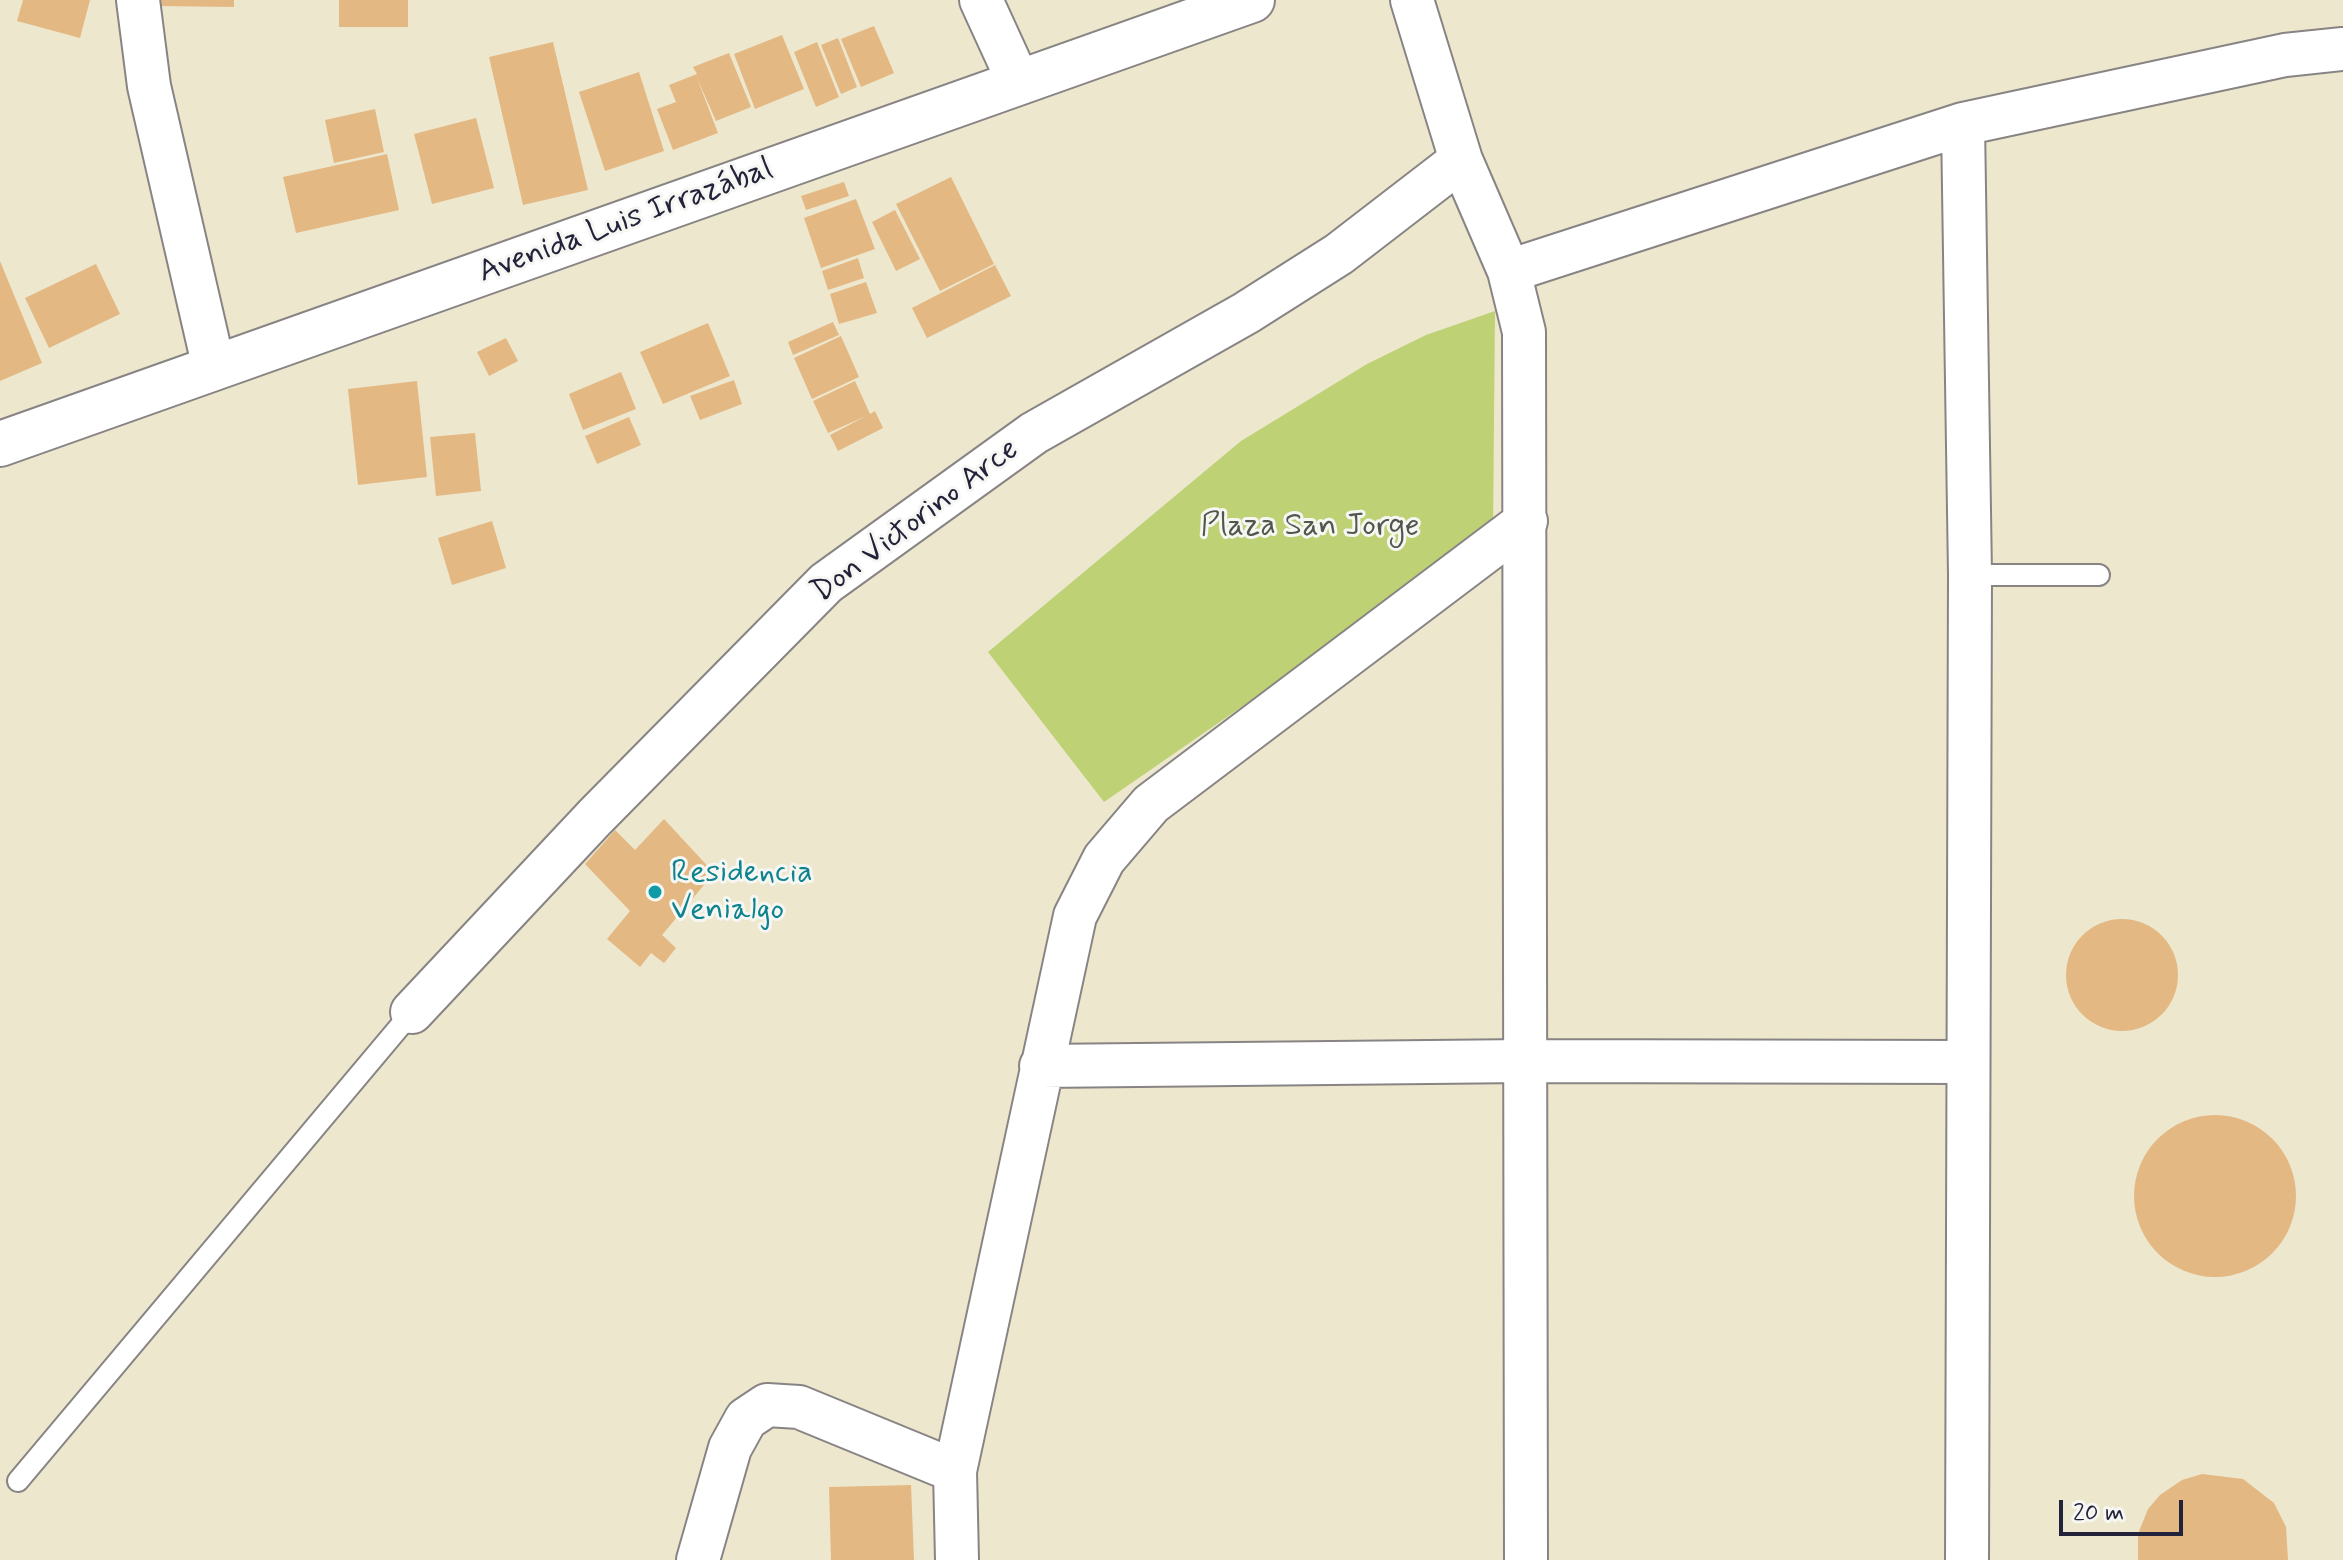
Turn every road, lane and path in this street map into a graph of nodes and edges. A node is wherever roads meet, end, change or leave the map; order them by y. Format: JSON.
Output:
{"nodes":[{"id":1,"x":138,"y":0,"type":"edge"},
{"id":2,"x":1252,"y":0,"type":"edge"},
{"id":3,"x":1412,"y":0,"type":"edge"},
{"id":4,"x":984,"y":1,"type":"edge"},
{"id":5,"x":1205,"y":8,"type":"edge"},
{"id":6,"x":2343,"y":49,"type":"edge"},
{"id":7,"x":1019,"y":83,"type":"junction"},
{"id":8,"x":1963,"y":124,"type":"junction"},
{"id":9,"x":1461,"y":160,"type":"junction"},
{"id":10,"x":1509,"y":271,"type":"junction"},
{"id":11,"x":214,"y":368,"type":"junction"},
{"id":12,"x":0,"y":444,"type":"edge"},
{"id":13,"x":1526,"y":521,"type":"junction"},
{"id":14,"x":1970,"y":575,"type":"junction"},
{"id":15,"x":2099,"y":575,"type":"dead end"},
{"id":16,"x":412,"y":1012,"type":"joint"},
{"id":17,"x":1526,"y":1061,"type":"junction"},
{"id":18,"x":1967,"y":1062,"type":"junction"},
{"id":19,"x":1041,"y":1066,"type":"junction"},
{"id":20,"x":955,"y":1471,"type":"junction"},
{"id":21,"x":18,"y":1481,"type":"dead end"},
{"id":22,"x":698,"y":1560,"type":"edge"},
{"id":23,"x":957,"y":1560,"type":"edge"},
{"id":24,"x":1526,"y":1560,"type":"edge"},
{"id":25,"x":1967,"y":1560,"type":"edge"}],
"edges":[{"from":1,"to":11,"type":"street"},
{"from":2,"to":5,"type":"main road","name":"Avenida Luis Irrazábal"},
{"from":3,"to":9,"type":"street"},
{"from":4,"to":7,"type":"street"},
{"from":5,"to":7,"type":"main road","name":"Avenida Luis Irrazábal"},
{"from":6,"to":8,"type":"street"},
{"from":7,"to":11,"type":"main road","name":"Avenida Luis Irrazábal"},
{"from":8,"to":10,"type":"street"},
{"from":8,"to":14,"type":"street"},
{"from":9,"to":10,"type":"street"},
{"from":9,"to":16,"type":"street","name":"Don Victorino Arce"},
{"from":10,"to":13,"type":"street"},
{"from":11,"to":12,"type":"main road","name":"Avenida Luis Irrazábal"},
{"from":13,"to":17,"type":"street"},
{"from":13,"to":19,"type":"street"},
{"from":14,"to":15,"type":"lane"},
{"from":14,"to":18,"type":"street"},
{"from":16,"to":21,"type":"lane"},
{"from":17,"to":18,"type":"street"},
{"from":17,"to":19,"type":"street"},
{"from":17,"to":24,"type":"street"},
{"from":18,"to":25,"type":"street"},
{"from":19,"to":20,"type":"street"},
{"from":20,"to":22,"type":"street"},
{"from":20,"to":23,"type":"street"}]}
